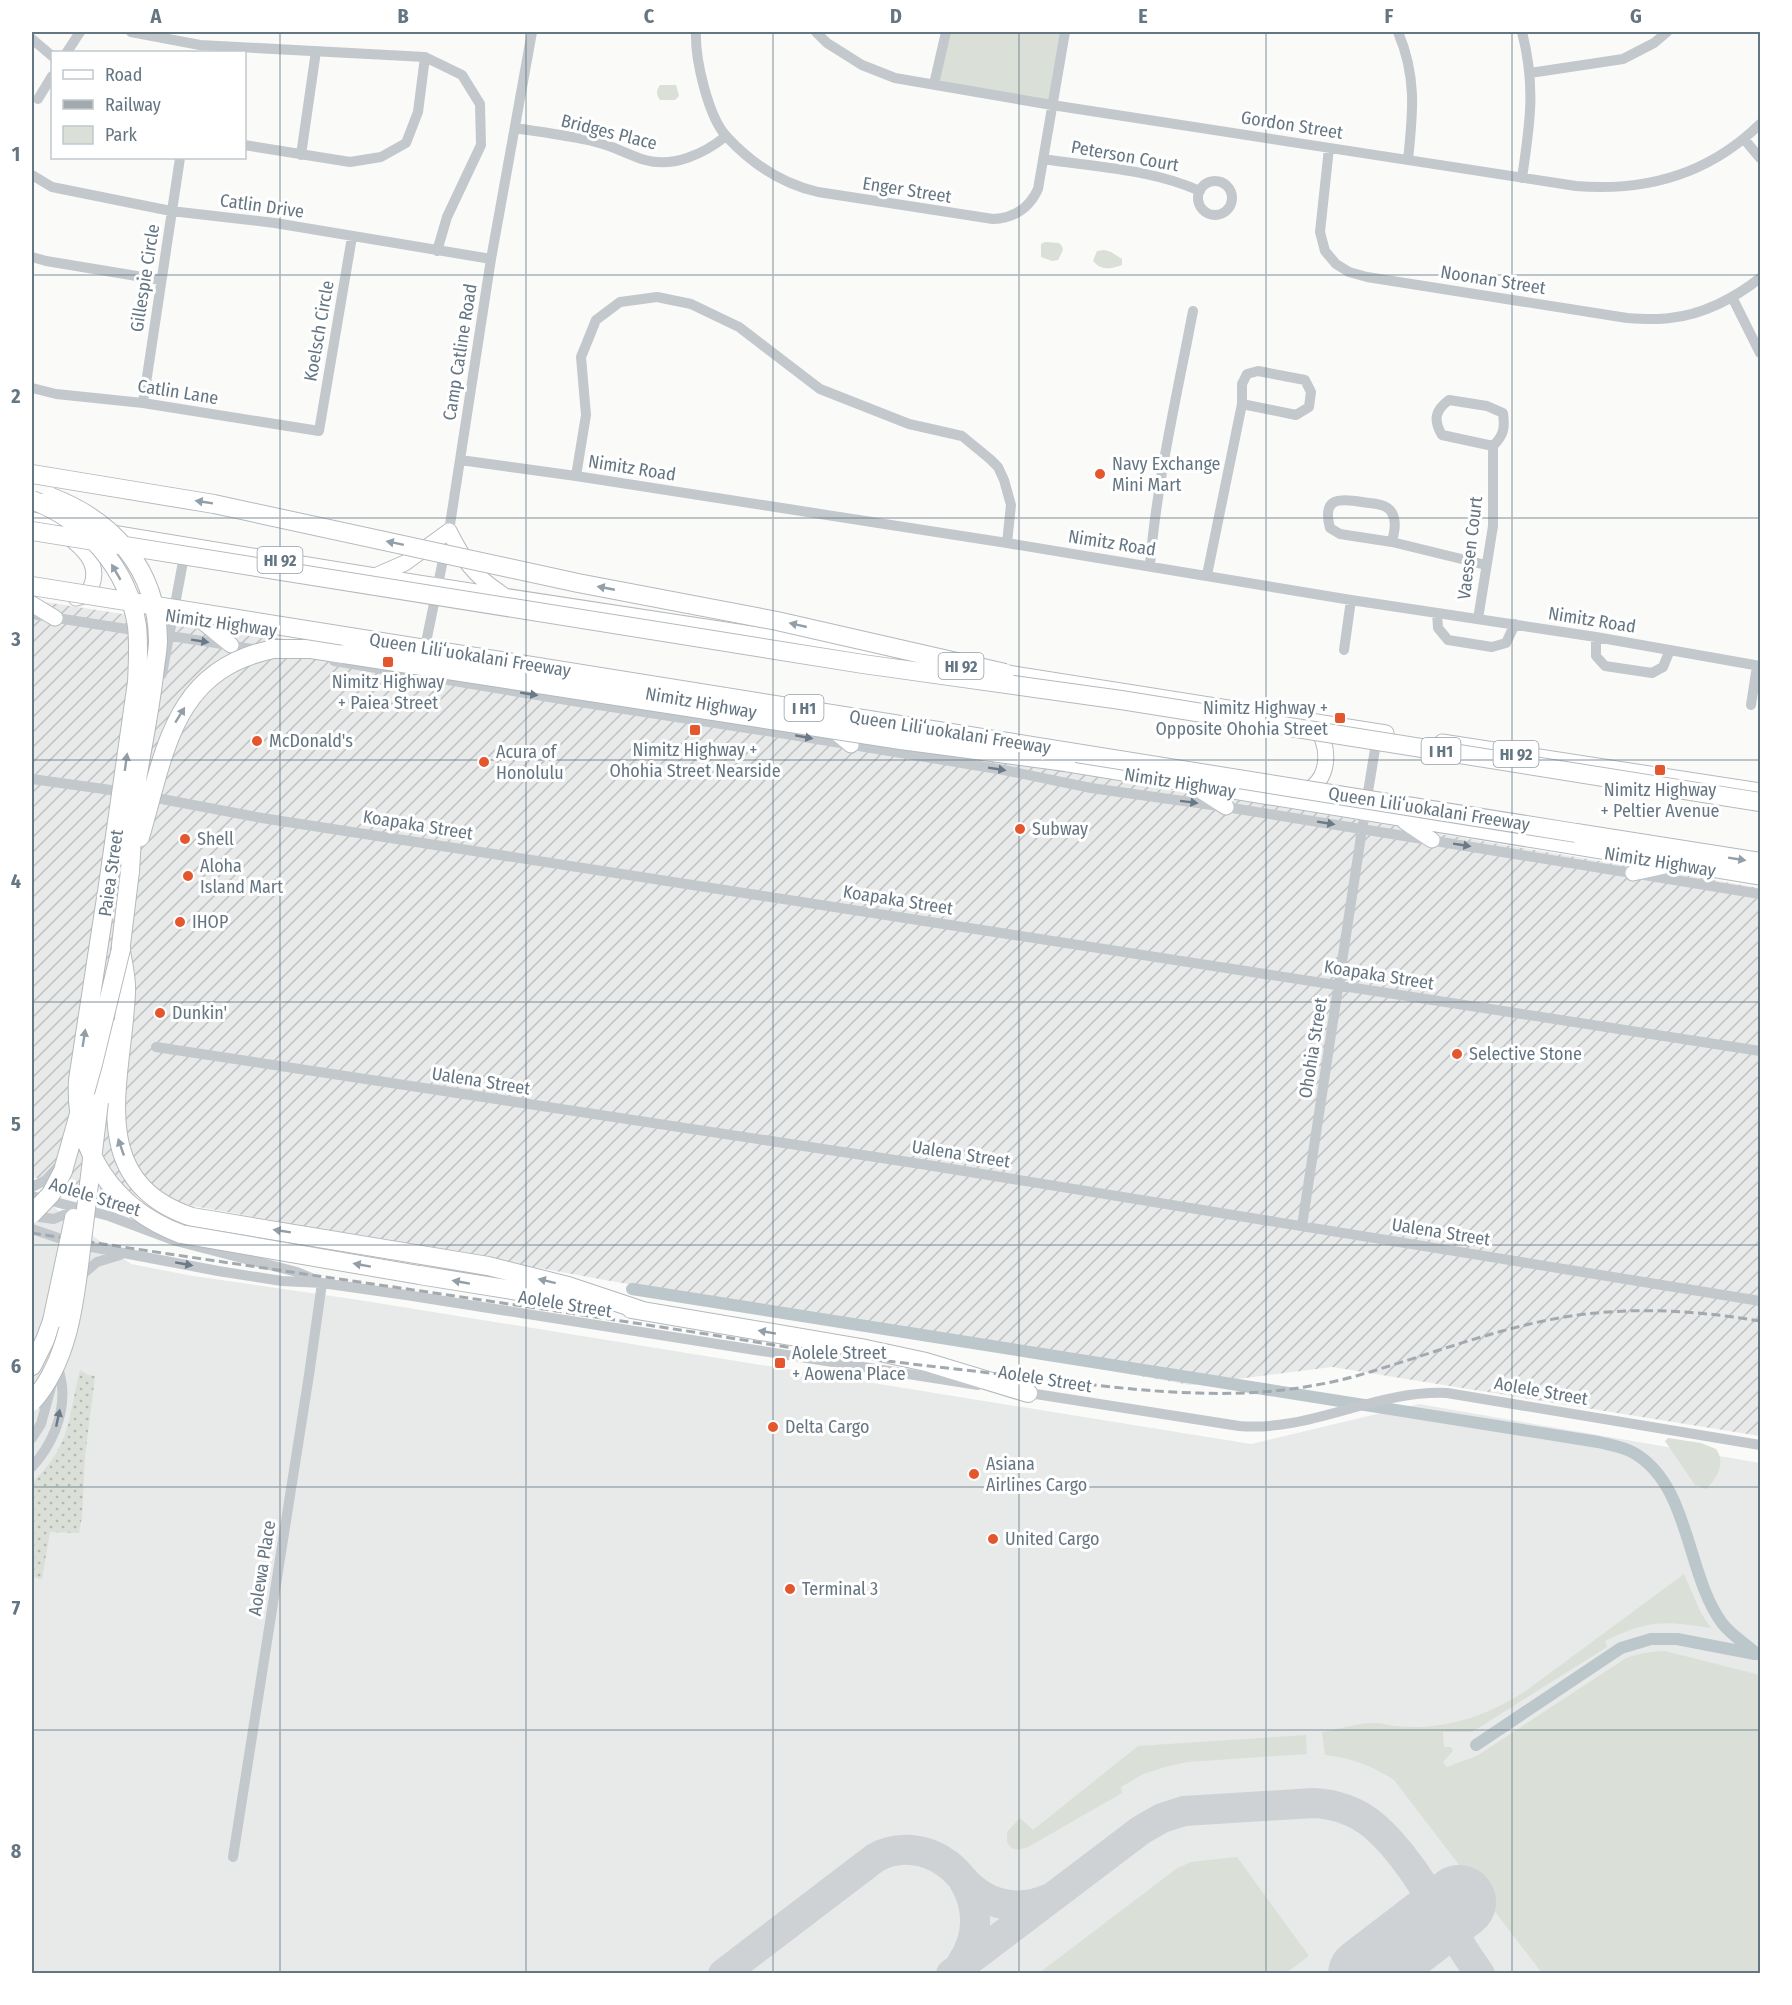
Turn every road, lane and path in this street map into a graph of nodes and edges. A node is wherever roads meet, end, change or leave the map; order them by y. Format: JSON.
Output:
{"nodes":[{"id":1,"x":80,"y":32,"type":"edge"},
{"id":2,"x":131,"y":32,"type":"edge"},
{"id":3,"x":532,"y":32,"type":"edge"},
{"id":4,"x":696,"y":32,"type":"edge"},
{"id":5,"x":816,"y":32,"type":"edge"},
{"id":6,"x":946,"y":32,"type":"edge"},
{"id":7,"x":1065,"y":32,"type":"edge"},
{"id":8,"x":1398,"y":32,"type":"edge"},
{"id":9,"x":1522,"y":32,"type":"edge"},
{"id":10,"x":1667,"y":32,"type":"edge"},
{"id":11,"x":32,"y":39,"type":"edge"},
{"id":12,"x":199,"y":49,"type":"edge"},
{"id":13,"x":68,"y":51,"type":"edge"},
{"id":14,"x":316,"y":51,"type":"junction"},
{"id":15,"x":51,"y":55,"type":"edge"},
{"id":16,"x":424,"y":57,"type":"junction"},
{"id":17,"x":1530,"y":74,"type":"junction"},
{"id":18,"x":51,"y":78,"type":"edge"},
{"id":19,"x":934,"y":84,"type":"junction"},
{"id":20,"x":38,"y":99,"type":"dead end"},
{"id":21,"x":1052,"y":105,"type":"junction"},
{"id":22,"x":1761,"y":124,"type":"edge"},
{"id":23,"x":515,"y":128,"type":"junction"},
{"id":24,"x":726,"y":136,"type":"junction"},
{"id":25,"x":1744,"y":139,"type":"junction"},
{"id":26,"x":246,"y":145,"type":"edge"},
{"id":27,"x":1329,"y":148,"type":"junction"},
{"id":28,"x":301,"y":155,"type":"junction"},
{"id":29,"x":1761,"y":158,"type":"edge"},
{"id":30,"x":180,"y":159,"type":"edge"},
{"id":31,"x":1043,"y":159,"type":"junction"},
{"id":32,"x":1408,"y":160,"type":"junction"},
{"id":33,"x":32,"y":175,"type":"edge"},
{"id":34,"x":1522,"y":178,"type":"junction"},
{"id":35,"x":1200,"y":191,"type":"dead end"},
{"id":36,"x":171,"y":211,"type":"junction"},
{"id":37,"x":352,"y":237,"type":"junction"},
{"id":38,"x":436,"y":251,"type":"junction"},
{"id":39,"x":32,"y":257,"type":"edge"},
{"id":40,"x":491,"y":260,"type":"junction"},
{"id":41,"x":1761,"y":279,"type":"edge"},
{"id":42,"x":161,"y":280,"type":"junction"},
{"id":43,"x":1732,"y":297,"type":"junction"},
{"id":44,"x":1193,"y":311,"type":"dead end"},
{"id":45,"x":1761,"y":353,"type":"edge"},
{"id":46,"x":32,"y":388,"type":"edge"},
{"id":47,"x":143,"y":403,"type":"junction"},
{"id":48,"x":1242,"y":404,"type":"junction"},
{"id":49,"x":319,"y":431,"type":"joint"},
{"id":50,"x":1493,"y":446,"type":"junction"},
{"id":51,"x":460,"y":460,"type":"junction"},
{"id":52,"x":32,"y":474,"type":"edge"},
{"id":53,"x":576,"y":476,"type":"junction"},
{"id":54,"x":32,"y":493,"type":"edge"},
{"id":55,"x":32,"y":500,"type":"edge"},
{"id":56,"x":32,"y":520,"type":"edge"},
{"id":57,"x":53,"y":524,"type":"junction"},
{"id":58,"x":32,"y":531,"type":"edge"},
{"id":59,"x":449,"y":531,"type":"junction"},
{"id":60,"x":1392,"y":542,"type":"junction"},
{"id":61,"x":1007,"y":543,"type":"junction"},
{"id":62,"x":186,"y":545,"type":"junction"},
{"id":63,"x":1486,"y":565,"type":"junction"},
{"id":64,"x":1150,"y":566,"type":"junction"},
{"id":65,"x":1207,"y":575,"type":"junction"},
{"id":66,"x":375,"y":576,"type":"junction"},
{"id":67,"x":32,"y":586,"type":"edge"},
{"id":68,"x":438,"y":586,"type":"junction"},
{"id":69,"x":32,"y":594,"type":"edge"},
{"id":70,"x":507,"y":597,"type":"junction"},
{"id":71,"x":61,"y":599,"type":"junction"},
{"id":72,"x":1352,"y":600,"type":"junction"},
{"id":73,"x":32,"y":604,"type":"edge"},
{"id":74,"x":1437,"y":612,"type":"junction"},
{"id":75,"x":32,"y":614,"type":"edge"},
{"id":76,"x":173,"y":617,"type":"junction"},
{"id":77,"x":55,"y":618,"type":"junction"},
{"id":78,"x":1478,"y":619,"type":"junction"},
{"id":79,"x":200,"y":620,"type":"junction"},
{"id":80,"x":1515,"y":624,"type":"junction"},
{"id":81,"x":170,"y":636,"type":"junction"},
{"id":82,"x":1596,"y":637,"type":"junction"},
{"id":83,"x":231,"y":645,"type":"junction"},
{"id":84,"x":1344,"y":650,"type":"dead end"},
{"id":85,"x":1670,"y":650,"type":"junction"},
{"id":86,"x":424,"y":653,"type":"junction"},
{"id":87,"x":445,"y":657,"type":"junction"},
{"id":88,"x":1759,"y":666,"type":"edge"},
{"id":89,"x":417,"y":676,"type":"junction"},
{"id":90,"x":471,"y":684,"type":"junction"},
{"id":91,"x":673,"y":699,"type":"junction"},
{"id":92,"x":1121,"y":700,"type":"junction"},
{"id":93,"x":1751,"y":705,"type":"dead end"},
{"id":94,"x":643,"y":711,"type":"junction"},
{"id":95,"x":1304,"y":719,"type":"junction"},
{"id":96,"x":826,"y":724,"type":"junction"},
{"id":97,"x":1378,"y":732,"type":"junction"},
{"id":98,"x":851,"y":745,"type":"junction"},
{"id":99,"x":32,"y":778,"type":"edge"},
{"id":100,"x":1190,"y":784,"type":"junction"},
{"id":101,"x":1761,"y":791,"type":"edge"},
{"id":102,"x":138,"y":794,"type":"junction"},
{"id":103,"x":1272,"y":798,"type":"junction"},
{"id":104,"x":1761,"y":802,"type":"edge"},
{"id":105,"x":1226,"y":807,"type":"junction"},
{"id":106,"x":1400,"y":819,"type":"junction"},
{"id":107,"x":1364,"y":821,"type":"junction"},
{"id":108,"x":1576,"y":833,"type":"junction"},
{"id":109,"x":1432,"y":840,"type":"junction"},
{"id":110,"x":1761,"y":862,"type":"edge"},
{"id":111,"x":1675,"y":864,"type":"junction"},
{"id":112,"x":130,"y":871,"type":"junction"},
{"id":113,"x":1633,"y":873,"type":"junction"},
{"id":114,"x":1761,"y":878,"type":"edge"},
{"id":115,"x":1761,"y":894,"type":"edge"},
{"id":116,"x":121,"y":949,"type":"junction"},
{"id":117,"x":1339,"y":985,"type":"junction"},
{"id":118,"x":156,"y":1047,"type":"dead end"},
{"id":119,"x":1761,"y":1051,"type":"edge"},
{"id":120,"x":96,"y":1100,"type":"junction"},
{"id":121,"x":32,"y":1187,"type":"edge"},
{"id":122,"x":32,"y":1196,"type":"edge"},
{"id":123,"x":80,"y":1208,"type":"junction"},
{"id":124,"x":32,"y":1215,"type":"edge"},
{"id":125,"x":1302,"y":1226,"type":"junction"},
{"id":126,"x":32,"y":1229,"type":"edge"},
{"id":127,"x":76,"y":1244,"type":"junction"},
{"id":128,"x":126,"y":1254,"type":"junction"},
{"id":129,"x":322,"y":1283,"type":"junction"},
{"id":130,"x":68,"y":1295,"type":"junction"},
{"id":131,"x":1761,"y":1301,"type":"edge"},
{"id":132,"x":643,"y":1311,"type":"junction"},
{"id":133,"x":57,"y":1362,"type":"junction"},
{"id":134,"x":32,"y":1366,"type":"edge"},
{"id":135,"x":1028,"y":1393,"type":"junction"},
{"id":136,"x":32,"y":1402,"type":"edge"},
{"id":137,"x":32,"y":1438,"type":"edge"},
{"id":138,"x":1761,"y":1445,"type":"edge"},
{"id":139,"x":32,"y":1467,"type":"edge"},
{"id":140,"x":233,"y":1857,"type":"dead end"}],
"edges":[{"from":1,"to":13,"type":"street"},
{"from":2,"to":12,"type":"street"},
{"from":3,"to":23,"type":"street","name":"Camp Catline Road"},
{"from":4,"to":24,"type":"street","name":"Enger Street"},
{"from":5,"to":19,"type":"street","name":"Gordon Street"},
{"from":6,"to":19,"type":"street"},
{"from":7,"to":21,"type":"street","name":"Enger Street"},
{"from":8,"to":32,"type":"street"},
{"from":9,"to":17,"type":"street"},
{"from":10,"to":17,"type":"street"},
{"from":11,"to":15,"type":"street"},
{"from":12,"to":14,"type":"street"},
{"from":14,"to":16,"type":"street"},
{"from":14,"to":28,"type":"street"},
{"from":16,"to":28,"type":"street"},
{"from":16,"to":38,"type":"street"},
{"from":17,"to":34,"type":"street"},
{"from":18,"to":20,"type":"street"},
{"from":19,"to":21,"type":"street","name":"Gordon Street"},
{"from":21,"to":27,"type":"street","name":"Gordon Street"},
{"from":21,"to":31,"type":"street","name":"Enger Street"},
{"from":22,"to":25,"type":"street","name":"Gordon Street"},
{"from":23,"to":24,"type":"street","name":"Bridges Place"},
{"from":23,"to":40,"type":"street","name":"Camp Catline Road"},
{"from":24,"to":31,"type":"street","name":"Enger Street"},
{"from":25,"to":29,"type":"street"},
{"from":25,"to":34,"type":"street","name":"Gordon Street"},
{"from":26,"to":28,"type":"street"},
{"from":27,"to":32,"type":"street","name":"Gordon Street"},
{"from":27,"to":43,"type":"street","name":"Noonan Street"},
{"from":30,"to":36,"type":"street","name":"Gillespie Circle"},
{"from":31,"to":35,"type":"street","name":"Peterson Court"},
{"from":32,"to":34,"type":"street","name":"Gordon Street"},
{"from":33,"to":36,"type":"street","name":"Catlin Drive"},
{"from":36,"to":37,"type":"street","name":"Catlin Drive"},
{"from":36,"to":42,"type":"street","name":"Gillespie Circle"},
{"from":37,"to":38,"type":"street","name":"Catlin Drive"},
{"from":37,"to":49,"type":"street","name":"Koelsch Circle"},
{"from":38,"to":40,"type":"street","name":"Catlin Drive"},
{"from":39,"to":42,"type":"street"},
{"from":40,"to":51,"type":"street","name":"Camp Catline Road"},
{"from":41,"to":43,"type":"street","name":"Noonan Street"},
{"from":42,"to":47,"type":"street","name":"Gillespie Circle"},
{"from":43,"to":45,"type":"street"},
{"from":44,"to":64,"type":"street"},
{"from":46,"to":47,"type":"street","name":"Catlin Lane"},
{"from":47,"to":49,"type":"street","name":"Catlin Lane"},
{"from":48,"to":48,"type":"street"},
{"from":48,"to":65,"type":"street"},
{"from":50,"to":50,"type":"street","name":"Vaessen Court"},
{"from":50,"to":63,"type":"street","name":"Vaessen Court"},
{"from":51,"to":53,"type":"street","name":"Nimitz Road"},
{"from":51,"to":59,"type":"street","name":"Camp Catline Road"},
{"from":92,"to":52,"type":"highway","one_way":true,"bridge":true},
{"from":53,"to":61,"type":"street","name":"Nimitz Road"},
{"from":53,"to":61,"type":"street"},
{"from":54,"to":112,"type":"highway","bridge":true},
{"from":132,"to":55,"type":"highway","one_way":true,"bridge":true},
{"from":56,"to":57,"type":"main road","number":"HI 92"},
{"from":57,"to":62,"type":"main road","number":"HI 92"},
{"from":57,"to":71,"type":"main road"},
{"from":58,"to":92,"type":"highway","number":"I H1","bridge":true},
{"from":59,"to":66,"type":"main road"},
{"from":59,"to":68,"type":"street","name":"Camp Catline Road"},
{"from":59,"to":70,"type":"main road"},
{"from":60,"to":60,"type":"street"},
{"from":60,"to":63,"type":"street"},
{"from":61,"to":64,"type":"street","name":"Nimitz Road"},
{"from":62,"to":66,"type":"main road","number":"HI 92"},
{"from":62,"to":76,"type":"street","name":"Paiea Street"},
{"from":63,"to":78,"type":"street","name":"Vaessen Court"},
{"from":64,"to":65,"type":"street","name":"Nimitz Road"},
{"from":65,"to":72,"type":"street","name":"Nimitz Road"},
{"from":66,"to":68,"type":"main road","number":"HI 92"},
{"from":67,"to":108,"type":"highway","name":"Queen Liliʻuokalani Freeway","number":"I H1","bridge":true},
{"from":68,"to":70,"type":"main road","number":"HI 92"},
{"from":68,"to":86,"type":"street","name":"Camp Catline Road"},
{"from":69,"to":71,"type":"main road","name":"Nimitz Highway"},
{"from":70,"to":95,"type":"main road","number":"HI 92"},
{"from":71,"to":76,"type":"main road","name":"Nimitz Highway"},
{"from":72,"to":74,"type":"street","name":"Nimitz Road"},
{"from":72,"to":84,"type":"street"},
{"from":73,"to":77,"type":"main road"},
{"from":74,"to":78,"type":"street","name":"Nimitz Road"},
{"from":74,"to":80,"type":"street"},
{"from":75,"to":77,"type":"street"},
{"from":76,"to":79,"type":"main road","name":"Nimitz Highway"},
{"from":76,"to":81,"type":"street","name":"Paiea Street"},
{"from":77,"to":81,"type":"street"},
{"from":78,"to":80,"type":"street","name":"Nimitz Road"},
{"from":79,"to":83,"type":"main road"},
{"from":79,"to":86,"type":"main road","name":"Nimitz Highway"},
{"from":80,"to":82,"type":"street","name":"Nimitz Road"},
{"from":81,"to":83,"type":"street","one_way":true},
{"from":81,"to":102,"type":"street","name":"Paiea Street"},
{"from":82,"to":85,"type":"street","name":"Nimitz Road"},
{"from":82,"to":85,"type":"street"},
{"from":83,"to":89,"type":"street"},
{"from":85,"to":88,"type":"street","name":"Nimitz Road"},
{"from":86,"to":87,"type":"main road","name":"Nimitz Highway"},
{"from":86,"to":89,"type":"street","name":"Camp Catline Road"},
{"from":87,"to":90,"type":"main road"},
{"from":87,"to":91,"type":"main road","name":"Nimitz Highway"},
{"from":88,"to":93,"type":"street"},
{"from":89,"to":90,"type":"street"},
{"from":90,"to":94,"type":"street","one_way":true},
{"from":91,"to":94,"type":"main road"},
{"from":91,"to":96,"type":"main road","name":"Nimitz Highway"},
{"from":92,"to":104,"type":"highway","number":"I H1","bridge":true},
{"from":94,"to":98,"type":"street","one_way":true},
{"from":95,"to":97,"type":"main road","number":"HI 92"},
{"from":95,"to":103,"type":"main road"},
{"from":96,"to":98,"type":"main road"},
{"from":96,"to":100,"type":"main road","name":"Nimitz Highway"},
{"from":97,"to":101,"type":"main road","number":"HI 92"},
{"from":97,"to":107,"type":"street","name":"Ohohia Street"},
{"from":98,"to":105,"type":"street","one_way":true},
{"from":99,"to":102,"type":"street","name":"Koapaka Street"},
{"from":100,"to":103,"type":"main road","name":"Nimitz Highway"},
{"from":100,"to":105,"type":"main road"},
{"from":102,"to":117,"type":"street","name":"Koapaka Street"},
{"from":102,"to":120,"type":"street","name":"Paiea Street"},
{"from":103,"to":107,"type":"main road","name":"Nimitz Highway"},
{"from":105,"to":107,"type":"street","one_way":true},
{"from":106,"to":107,"type":"main road","name":"Nimitz Highway"},
{"from":106,"to":109,"type":"main road"},
{"from":106,"to":111,"type":"main road","name":"Nimitz Highway"},
{"from":107,"to":109,"type":"street"},
{"from":107,"to":117,"type":"street","name":"Ohohia Street"},
{"from":108,"to":110,"type":"highway","name":"Queen Liliʻuokalani Freeway","number":"I H1","one_way":true},
{"from":112,"to":108,"type":"highway","one_way":true,"bridge":true},
{"from":109,"to":113,"type":"street","one_way":true},
{"from":111,"to":113,"type":"main road"},
{"from":111,"to":114,"type":"main road","name":"Nimitz Highway"},
{"from":112,"to":116,"type":"highway"},
{"from":113,"to":115,"type":"street"},
{"from":116,"to":120,"type":"highway","bridge":true},
{"from":116,"to":124,"type":"highway","bridge":true},
{"from":132,"to":116,"type":"highway","one_way":true},
{"from":117,"to":119,"type":"street","name":"Koapaka Street"},
{"from":117,"to":125,"type":"street","name":"Ohohia Street"},
{"from":118,"to":125,"type":"street","name":"Ualena Street"},
{"from":120,"to":121,"type":"street"},
{"from":120,"to":123,"type":"street","name":"Paiea Street"},
{"from":120,"to":134,"type":"highway","bridge":true},
{"from":120,"to":136,"type":"highway","bridge":true},
{"from":122,"to":123,"type":"street","name":"Aolele Street"},
{"from":123,"to":124,"type":"street"},
{"from":123,"to":127,"type":"street","name":"Paiea Street"},
{"from":123,"to":129,"type":"street","name":"Aolele Street"},
{"from":125,"to":131,"type":"street","name":"Ualena Street"},
{"from":126,"to":127,"type":"street","name":"Aolele Street"},
{"from":127,"to":128,"type":"street","name":"Aolele Street"},
{"from":127,"to":130,"type":"street","name":"Paiea Street"},
{"from":128,"to":129,"type":"street","name":"Aolele Street","one_way":true},
{"from":128,"to":130,"type":"street"},
{"from":129,"to":135,"type":"street","name":"Aolele Street"},
{"from":129,"to":140,"type":"street","name":"Aolewa Place"},
{"from":130,"to":133,"type":"street","name":"Paiea Street"},
{"from":135,"to":132,"type":"highway","one_way":true},
{"from":133,"to":137,"type":"street"},
{"from":139,"to":133,"type":"street","one_way":true},
{"from":135,"to":138,"type":"street","name":"Aolele Street"}]}
